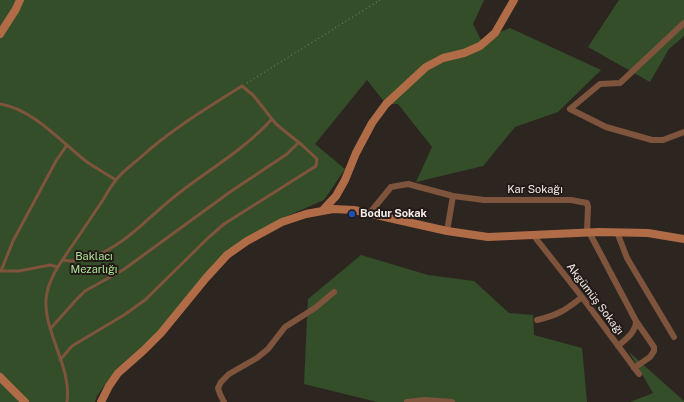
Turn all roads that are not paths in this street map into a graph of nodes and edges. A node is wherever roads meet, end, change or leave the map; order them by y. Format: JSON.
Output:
{"nodes":[{"id":1,"x":20,"y":0,"type":"edge"},
{"id":2,"x":514,"y":0,"type":"edge"},
{"id":3,"x":684,"y":22,"type":"edge"},
{"id":4,"x":0,"y":34,"type":"edge"},
{"id":5,"x":0,"y":104,"type":"edge"},
{"id":6,"x":272,"y":119,"type":"junction"},
{"id":7,"x":684,"y":132,"type":"edge"},
{"id":8,"x":299,"y":142,"type":"junction"},
{"id":9,"x":67,"y":144,"type":"junction"},
{"id":10,"x":116,"y":180,"type":"junction"},
{"id":11,"x":453,"y":196,"type":"junction"},
{"id":12,"x":323,"y":210,"type":"junction"},
{"id":13,"x":369,"y":214,"type":"junction"},
{"id":14,"x":447,"y":231,"type":"junction"},
{"id":15,"x":588,"y":232,"type":"junction"},
{"id":16,"x":617,"y":232,"type":"junction"},
{"id":17,"x":534,"y":236,"type":"junction"},
{"id":18,"x":684,"y":239,"type":"edge"},
{"id":19,"x":63,"y":260,"type":"junction"},
{"id":20,"x":58,"y":267,"type":"junction"},
{"id":21,"x":0,"y":271,"type":"edge"},
{"id":22,"x":334,"y":292,"type":"dead end"},
{"id":23,"x":582,"y":297,"type":"junction"},
{"id":24,"x":537,"y":320,"type":"dead end"},
{"id":25,"x":636,"y":321,"type":"junction"},
{"id":26,"x":51,"y":328,"type":"junction"},
{"id":27,"x":674,"y":337,"type":"dead end"},
{"id":28,"x":618,"y":346,"type":"junction"},
{"id":29,"x":60,"y":360,"type":"junction"},
{"id":30,"x":634,"y":368,"type":"junction"},
{"id":31,"x":639,"y":374,"type":"dead end"},
{"id":32,"x":0,"y":377,"type":"edge"},
{"id":33,"x":26,"y":402,"type":"edge"},
{"id":34,"x":67,"y":402,"type":"edge"},
{"id":35,"x":101,"y":402,"type":"edge"},
{"id":36,"x":224,"y":402,"type":"edge"},
{"id":37,"x":408,"y":402,"type":"edge"},
{"id":38,"x":452,"y":402,"type":"edge"}],
"edges":[{"from":1,"to":4,"type":"street"},
{"from":2,"to":12,"type":"street"},
{"from":3,"to":7,"type":"street"},
{"from":5,"to":9,"type":"lane"},
{"from":6,"to":8,"type":"lane"},
{"from":6,"to":10,"type":"lane"},
{"from":6,"to":19,"type":"lane"},
{"from":8,"to":26,"type":"lane"},
{"from":8,"to":29,"type":"lane"},
{"from":9,"to":10,"type":"lane"},
{"from":9,"to":21,"type":"lane"},
{"from":10,"to":19,"type":"lane"},
{"from":11,"to":13,"type":"street"},
{"from":11,"to":14,"type":"street"},
{"from":11,"to":15,"type":"street","name":"Kar Sokağı"},
{"from":12,"to":13,"type":"street"},
{"from":12,"to":35,"type":"street"},
{"from":13,"to":14,"type":"street"},
{"from":14,"to":17,"type":"street"},
{"from":15,"to":16,"type":"street"},
{"from":15,"to":17,"type":"street"},
{"from":15,"to":25,"type":"street"},
{"from":16,"to":18,"type":"street"},
{"from":16,"to":27,"type":"street"},
{"from":17,"to":23,"type":"street","name":"Akgümüş Sokağı"},
{"from":19,"to":20,"type":"lane"},
{"from":20,"to":21,"type":"lane"},
{"from":20,"to":26,"type":"lane"},
{"from":22,"to":36,"type":"street"},
{"from":23,"to":24,"type":"street"},
{"from":23,"to":28,"type":"street","name":"Akgümüş Sokağı"},
{"from":25,"to":28,"type":"street"},
{"from":25,"to":30,"type":"street"},
{"from":26,"to":29,"type":"lane"},
{"from":28,"to":30,"type":"street","name":"Akgümüş Sokağı"},
{"from":29,"to":34,"type":"lane"},
{"from":30,"to":31,"type":"street","name":"Akgümüş Sokağı"},
{"from":32,"to":33,"type":"street"},
{"from":37,"to":38,"type":"street"}]}
